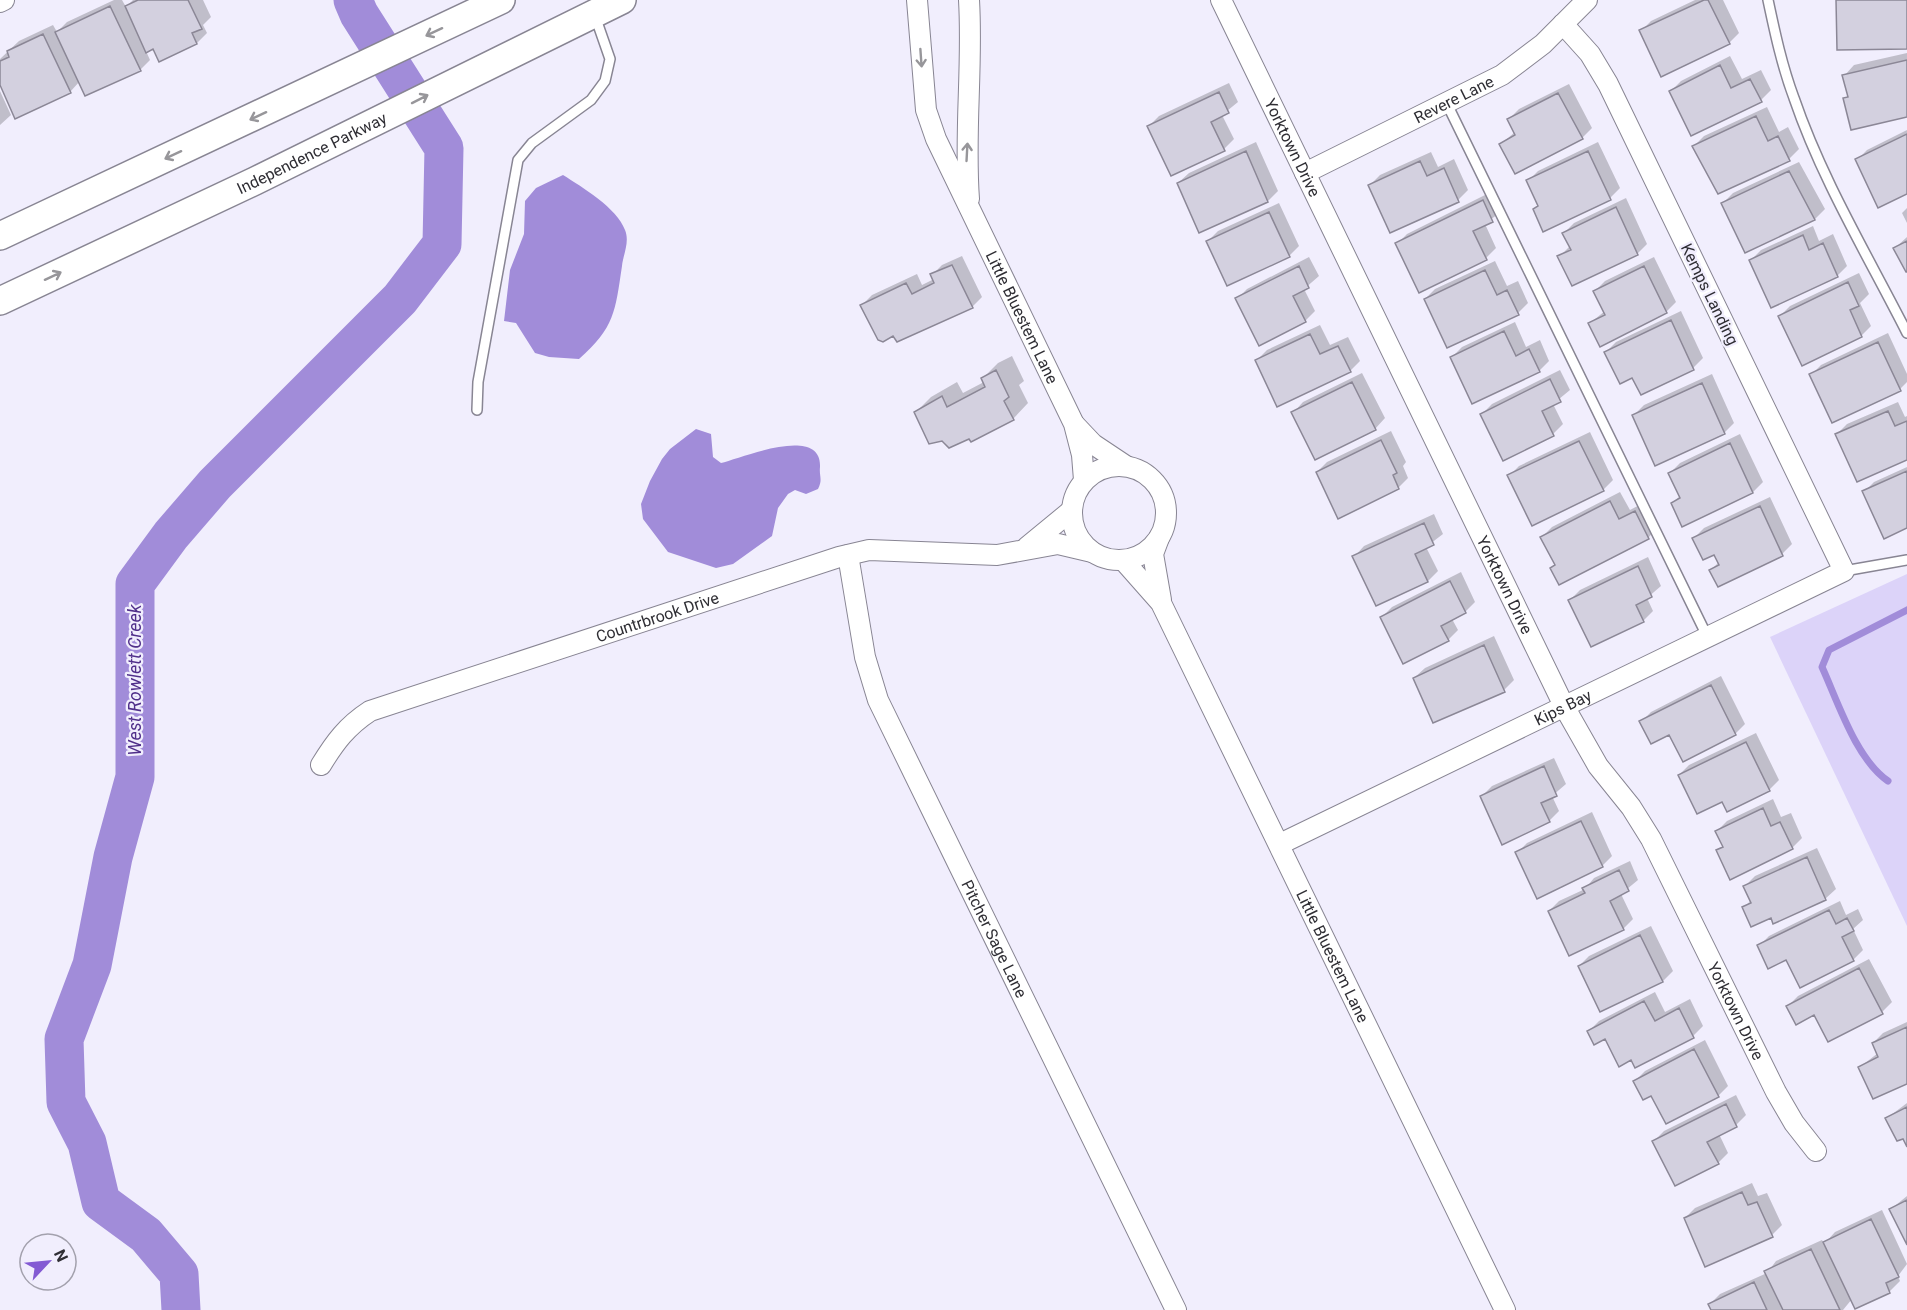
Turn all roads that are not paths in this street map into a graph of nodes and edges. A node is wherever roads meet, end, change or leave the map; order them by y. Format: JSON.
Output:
{"nodes":[{"id":1,"x":622,"y":0,"type":"edge"},
{"id":2,"x":917,"y":0,"type":"edge"},
{"id":3,"x":969,"y":0,"type":"edge"},
{"id":4,"x":1221,"y":0,"type":"edge"},
{"id":5,"x":1587,"y":0,"type":"edge"},
{"id":6,"x":1768,"y":0,"type":"edge"},
{"id":7,"x":494,"y":4,"type":"edge"},
{"id":8,"x":594,"y":14,"type":"junction"},
{"id":9,"x":1563,"y":24,"type":"junction"},
{"id":10,"x":1447,"y":104,"type":"junction"},
{"id":11,"x":1305,"y":173,"type":"junction"},
{"id":12,"x":970,"y":210,"type":"junction"},
{"id":13,"x":0,"y":236,"type":"edge"},
{"id":14,"x":0,"y":301,"type":"edge"},
{"id":15,"x":1907,"y":333,"type":"edge"},
{"id":16,"x":477,"y":410,"type":"dead end"},
{"id":17,"x":1074,"y":424,"type":"junction"},
{"id":18,"x":1126,"y":466,"type":"junction"},
{"id":19,"x":1084,"y":480,"type":"junction"},
{"id":20,"x":1072,"y":510,"type":"junction"},
{"id":21,"x":1160,"y":536,"type":"junction"},
{"id":22,"x":1025,"y":549,"type":"junction"},
{"id":23,"x":1092,"y":552,"type":"junction"},
{"id":24,"x":848,"y":555,"type":"junction"},
{"id":25,"x":1123,"y":560,"type":"junction"},
{"id":26,"x":1907,"y":560,"type":"edge"},
{"id":27,"x":1844,"y":571,"type":"junction"},
{"id":28,"x":1161,"y":603,"type":"junction"},
{"id":29,"x":1708,"y":638,"type":"junction"},
{"id":30,"x":1565,"y":708,"type":"junction"},
{"id":31,"x":321,"y":765,"type":"dead end"},
{"id":32,"x":1280,"y":844,"type":"junction"},
{"id":33,"x":1816,"y":1151,"type":"dead end"},
{"id":34,"x":1176,"y":1310,"type":"edge"},
{"id":35,"x":1505,"y":1310,"type":"edge"}],
"edges":[{"from":1,"to":8,"type":"main road","name":"Independence Parkway"},
{"from":2,"to":12,"type":"street","name":"Little Bluestem Lane","one_way":true},
{"from":12,"to":3,"type":"street","name":"Little Bluestem Lane","one_way":true},
{"from":4,"to":11,"type":"street","name":"Yorktown Drive"},
{"from":5,"to":9,"type":"street","name":"Revere Lane"},
{"from":6,"to":15,"type":"lane"},
{"from":7,"to":13,"type":"main road","one_way":true},
{"from":14,"to":8,"type":"main road","name":"Independence Parkway","one_way":true},
{"from":8,"to":16,"type":"lane"},
{"from":9,"to":10,"type":"street","name":"Revere Lane"},
{"from":9,"to":27,"type":"street","name":"Kemps Landing"},
{"from":10,"to":11,"type":"street","name":"Revere Lane"},
{"from":10,"to":29,"type":"lane"},
{"from":11,"to":30,"type":"street","name":"Yorktown Drive"},
{"from":12,"to":17,"type":"street","name":"Little Bluestem Lane"},
{"from":17,"to":18,"type":"street","name":"Little Bluestem Lane"},
{"from":17,"to":19,"type":"street","name":"Little Bluestem Lane"},
{"from":18,"to":19,"type":"street"},
{"from":18,"to":21,"type":"street"},
{"from":19,"to":20,"type":"street"},
{"from":20,"to":22,"type":"street","name":"Countrbrook Drive"},
{"from":20,"to":23,"type":"street"},
{"from":21,"to":25,"type":"street"},
{"from":21,"to":28,"type":"street","name":"Little Bluestem Lane"},
{"from":22,"to":23,"type":"street","name":"Countrbrook Drive"},
{"from":22,"to":24,"type":"street","name":"Countrbrook Drive"},
{"from":23,"to":25,"type":"street"},
{"from":24,"to":31,"type":"street","name":"Countrbrook Drive"},
{"from":24,"to":34,"type":"street","name":"Pitcher Sage Lane"},
{"from":25,"to":28,"type":"street","name":"Little Bluestem Lane"},
{"from":26,"to":27,"type":"lane"},
{"from":27,"to":29,"type":"street","name":"Kips Bay"},
{"from":28,"to":32,"type":"street","name":"Little Bluestem Lane"},
{"from":29,"to":30,"type":"street","name":"Kips Bay"},
{"from":30,"to":32,"type":"street","name":"Kips Bay"},
{"from":30,"to":33,"type":"street","name":"Yorktown Drive"},
{"from":32,"to":35,"type":"street","name":"Little Bluestem Lane"}]}
